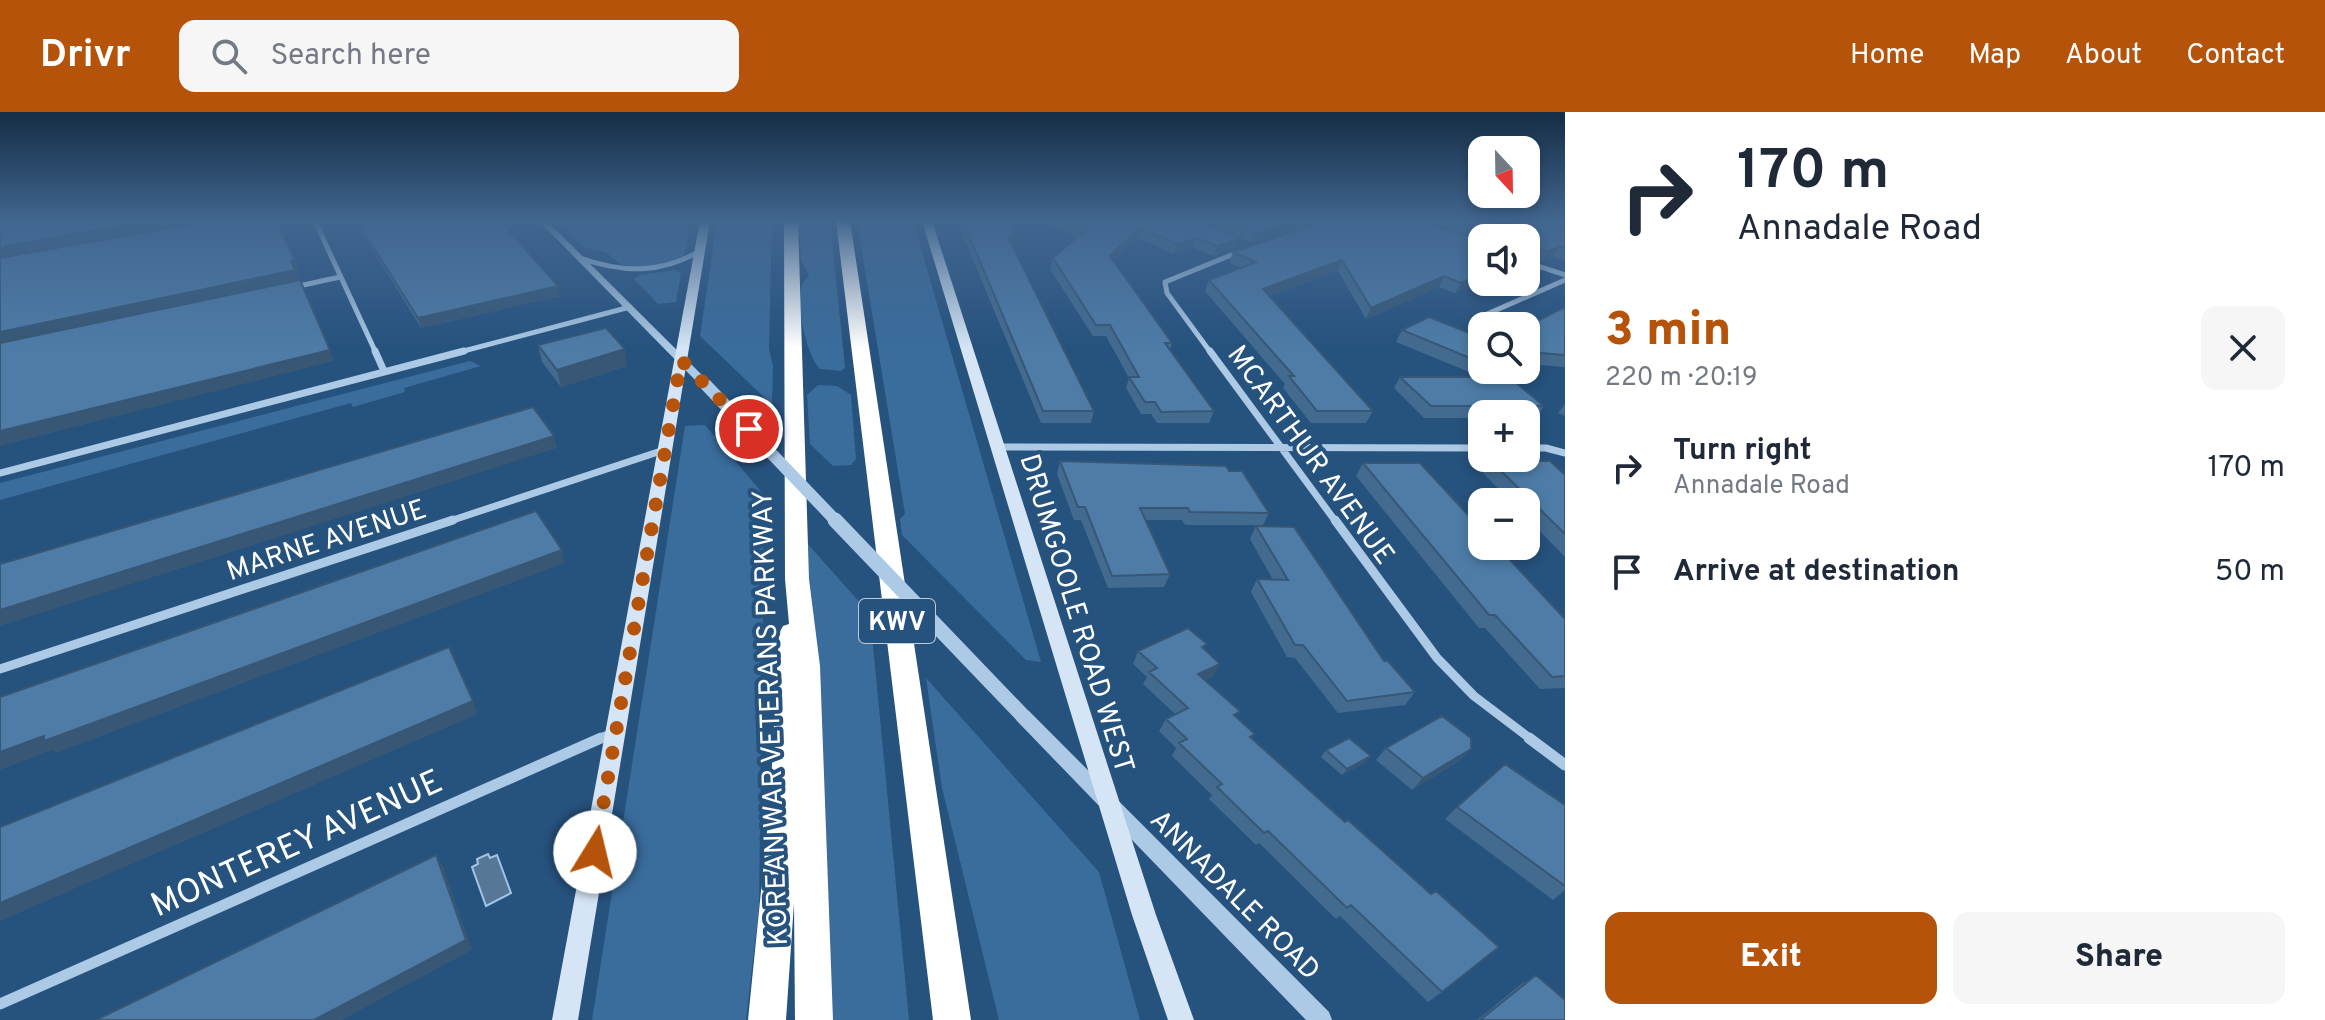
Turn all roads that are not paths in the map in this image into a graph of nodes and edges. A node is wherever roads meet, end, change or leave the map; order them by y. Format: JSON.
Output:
{"nodes":[{"id":1,"x":334,"y":263,"type":"edge"},
{"id":2,"x":584,"y":263,"type":"edge"},
{"id":3,"x":594,"y":263,"type":"edge"},
{"id":4,"x":677,"y":263,"type":"edge"},
{"id":5,"x":698,"y":263,"type":"edge"},
{"id":6,"x":792,"y":263,"type":"edge"},
{"id":7,"x":849,"y":263,"type":"edge"},
{"id":8,"x":940,"y":263,"type":"edge"},
{"id":9,"x":1204,"y":263,"type":"edge"},
{"id":10,"x":1540,"y":267,"type":"edge"},
{"id":11,"x":340,"y":277,"type":"junction"},
{"id":12,"x":1565,"y":277,"type":"edge"},
{"id":13,"x":287,"y":288,"type":"edge"},
{"id":14,"x":630,"y":307,"type":"junction"},
{"id":15,"x":1491,"y":312,"type":"edge"},
{"id":16,"x":681,"y":360,"type":"junction"},
{"id":17,"x":384,"y":371,"type":"junction"},
{"id":18,"x":999,"y":447,"type":"junction"},
{"id":19,"x":1278,"y":447,"type":"junction"},
{"id":20,"x":1468,"y":448,"type":"edge"},
{"id":21,"x":665,"y":450,"type":"junction"},
{"id":22,"x":1540,"y":450,"type":"edge"},
{"id":23,"x":1563,"y":452,"type":"edge"},
{"id":24,"x":0,"y":473,"type":"edge"},
{"id":25,"x":797,"y":579,"type":"junction"},
{"id":26,"x":0,"y":669,"type":"edge"},
{"id":27,"x":615,"y":731,"type":"junction"},
{"id":28,"x":1565,"y":765,"type":"edge"},
{"id":29,"x":1112,"y":808,"type":"junction"},
{"id":30,"x":0,"y":1004,"type":"edge"},
{"id":31,"x":565,"y":1020,"type":"edge"},
{"id":32,"x":767,"y":1020,"type":"edge"},
{"id":33,"x":814,"y":1020,"type":"edge"},
{"id":34,"x":952,"y":1020,"type":"edge"},
{"id":35,"x":1181,"y":1020,"type":"edge"},
{"id":36,"x":1321,"y":1020,"type":"edge"}],
"edges":[{"from":1,"to":11,"type":"street"},
{"from":2,"to":14,"type":"street","name":"ANNADALE ROAD"},
{"from":3,"to":4,"type":"street"},
{"from":5,"to":16,"type":"main road"},
{"from":6,"to":25,"type":"highway","name":"KOREAN WAR VETERANS PARKWAY"},
{"from":7,"to":34,"type":"highway","number":"KWV"},
{"from":8,"to":18,"type":"main road","name":"DRUMGOOLE ROAD WEST"},
{"from":9,"to":19,"type":"street","name":"MCARTHUR AVENUE"},
{"from":10,"to":12,"type":"street"},
{"from":11,"to":13,"type":"street"},
{"from":11,"to":17,"type":"street"},
{"from":12,"to":15,"type":"street"},
{"from":14,"to":16,"type":"street","name":"ANNADALE ROAD"},
{"from":14,"to":17,"type":"street"},
{"from":16,"to":21,"type":"main road"},
{"from":16,"to":29,"type":"street","name":"ANNADALE ROAD","bridge":true},
{"from":17,"to":24,"type":"street"},
{"from":18,"to":19,"type":"street"},
{"from":18,"to":29,"type":"main road","name":"DRUMGOOLE ROAD WEST"},
{"from":19,"to":20,"type":"street"},
{"from":19,"to":28,"type":"street","name":"MCARTHUR AVENUE"},
{"from":21,"to":26,"type":"street","name":"MARNE AVENUE"},
{"from":21,"to":27,"type":"main road"},
{"from":22,"to":23,"type":"street"},
{"from":25,"to":32,"type":"highway"},
{"from":25,"to":33,"type":"highway","name":"KOREAN WAR VETERANS PARKWAY"},
{"from":27,"to":30,"type":"street","name":"MONTEREY AVENUE"},
{"from":27,"to":31,"type":"main road"},
{"from":29,"to":35,"type":"main road","name":"DRUMGOOLE ROAD WEST"},
{"from":29,"to":36,"type":"street","name":"ANNADALE ROAD"}]}
